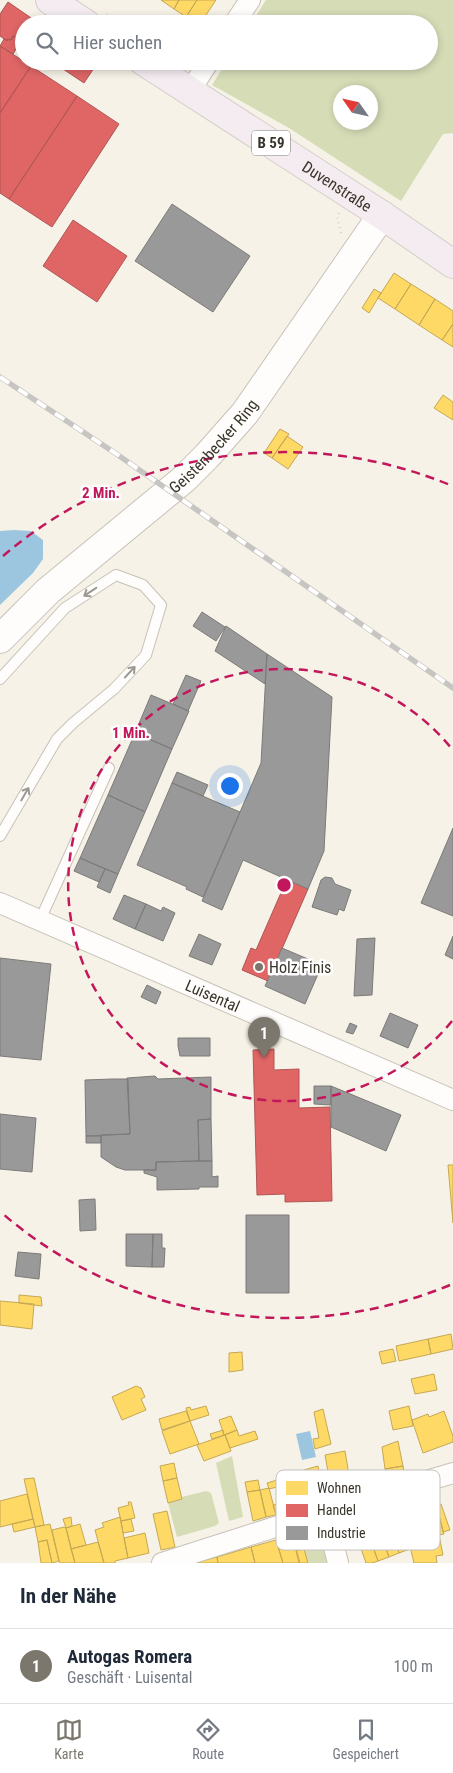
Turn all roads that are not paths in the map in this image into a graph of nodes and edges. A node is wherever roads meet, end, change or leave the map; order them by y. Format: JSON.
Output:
{"nodes":[{"id":1,"x":50,"y":0,"type":"edge"},
{"id":2,"x":250,"y":0,"type":"edge"},
{"id":3,"x":72,"y":15,"type":"edge"},
{"id":4,"x":240,"y":15,"type":"edge"},
{"id":5,"x":157,"y":70,"type":"edge"},
{"id":6,"x":203,"y":70,"type":"edge"},
{"id":7,"x":190,"y":91,"type":"junction"},
{"id":8,"x":382,"y":215,"type":"junction"},
{"id":9,"x":453,"y":264,"type":"edge"},
{"id":10,"x":0,"y":639,"type":"edge"},
{"id":11,"x":0,"y":679,"type":"edge"},
{"id":12,"x":108,"y":768,"type":"dead end"},
{"id":13,"x":0,"y":836,"type":"edge"},
{"id":14,"x":0,"y":903,"type":"edge"},
{"id":15,"x":40,"y":920,"type":"junction"},
{"id":16,"x":453,"y":1100,"type":"edge"},
{"id":17,"x":453,"y":1473,"type":"edge"},
{"id":18,"x":440,"y":1477,"type":"edge"},
{"id":19,"x":276,"y":1527,"type":"edge"},
{"id":20,"x":335,"y":1550,"type":"edge"},
{"id":21,"x":162,"y":1563,"type":"edge"},
{"id":22,"x":338,"y":1563,"type":"edge"}],
"edges":[{"from":1,"to":3,"type":"main road"},
{"from":2,"to":4,"type":"street"},
{"from":5,"to":7,"type":"main road","name":"Duvenstraße","number":"B 59"},
{"from":6,"to":7,"type":"street"},
{"from":7,"to":8,"type":"main road","name":"Duvenstraße","number":"B 59"},
{"from":8,"to":9,"type":"main road","name":"Duvenstraße","number":"B 59"},
{"from":8,"to":10,"type":"main road","name":"Geistenbecker Ring"},
{"from":13,"to":11,"type":"lane","one_way":true},
{"from":12,"to":15,"type":"lane"},
{"from":14,"to":15,"type":"street","name":"Luisental"},
{"from":15,"to":16,"type":"street","name":"Luisental"},
{"from":17,"to":18,"type":"street"},
{"from":19,"to":21,"type":"street"},
{"from":20,"to":22,"type":"street"}]}
